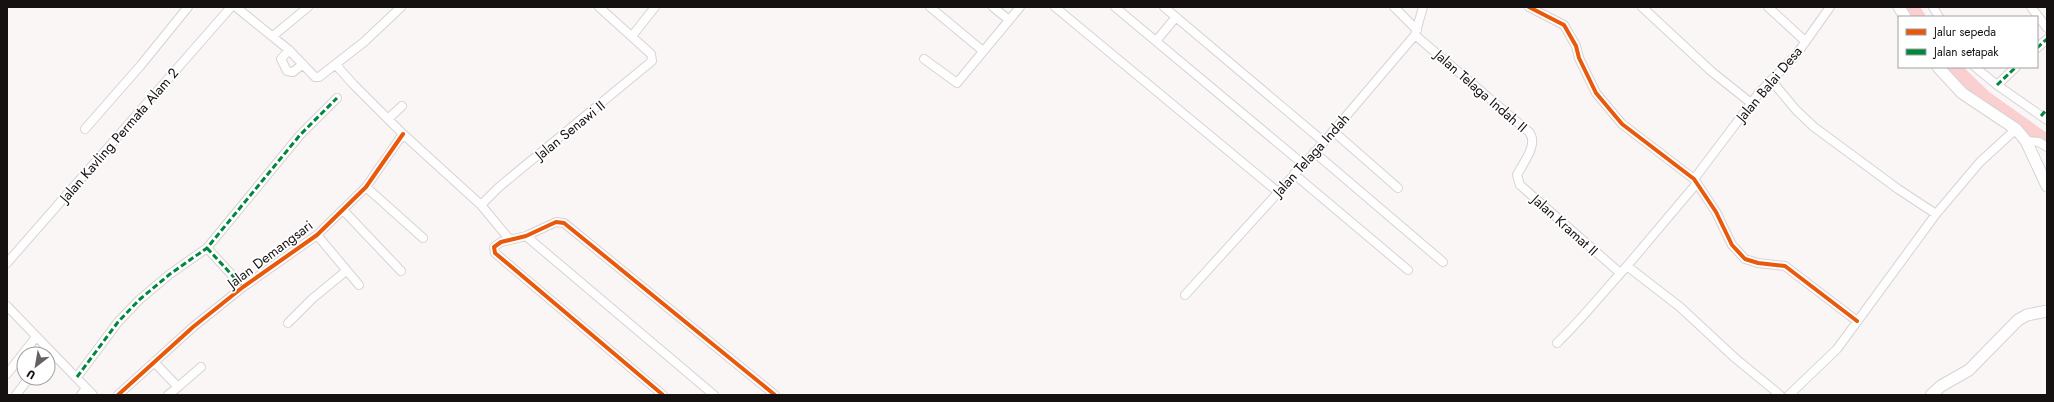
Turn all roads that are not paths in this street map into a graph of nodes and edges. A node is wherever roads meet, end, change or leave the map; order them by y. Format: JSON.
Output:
{"nodes":[{"id":1,"x":188,"y":7,"type":"edge"},
{"id":2,"x":231,"y":7,"type":"edge"},
{"id":3,"x":236,"y":7,"type":"edge"},
{"id":4,"x":308,"y":7,"type":"edge"},
{"id":5,"x":401,"y":7,"type":"edge"},
{"id":6,"x":599,"y":7,"type":"edge"},
{"id":7,"x":655,"y":7,"type":"edge"},
{"id":8,"x":930,"y":7,"type":"edge"},
{"id":9,"x":993,"y":7,"type":"edge"},
{"id":10,"x":1020,"y":7,"type":"edge"},
{"id":11,"x":1055,"y":7,"type":"edge"},
{"id":12,"x":1115,"y":7,"type":"edge"},
{"id":13,"x":1164,"y":7,"type":"edge"},
{"id":14,"x":1394,"y":7,"type":"edge"},
{"id":15,"x":1423,"y":7,"type":"edge"},
{"id":16,"x":1529,"y":7,"type":"edge"},
{"id":17,"x":1642,"y":7,"type":"edge"},
{"id":18,"x":1768,"y":7,"type":"edge"},
{"id":19,"x":1830,"y":7,"type":"edge"},
{"id":20,"x":1899,"y":7,"type":"edge"},
{"id":21,"x":1933,"y":7,"type":"edge"},
{"id":22,"x":2031,"y":7,"type":"edge"},
{"id":23,"x":1904,"y":16,"type":"edge"},
{"id":24,"x":1938,"y":16,"type":"edge"},
{"id":25,"x":2038,"y":16,"type":"edge"},
{"id":26,"x":2038,"y":16,"type":"edge"},
{"id":27,"x":1176,"y":17,"type":"junction"},
{"id":28,"x":1009,"y":20,"type":"junction"},
{"id":29,"x":2047,"y":28,"type":"edge"},
{"id":30,"x":1416,"y":32,"type":"junction"},
{"id":31,"x":272,"y":36,"type":"junction"},
{"id":32,"x":632,"y":36,"type":"junction"},
{"id":33,"x":2047,"y":39,"type":"edge"},
{"id":34,"x":1156,"y":41,"type":"junction"},
{"id":35,"x":1805,"y":41,"type":"junction"},
{"id":36,"x":2038,"y":47,"type":"edge"},
{"id":37,"x":289,"y":50,"type":"junction"},
{"id":38,"x":983,"y":51,"type":"junction"},
{"id":39,"x":924,"y":58,"type":"dead end"},
{"id":40,"x":303,"y":64,"type":"junction"},
{"id":41,"x":336,"y":65,"type":"junction"},
{"id":42,"x":1939,"y":68,"type":"edge"},
{"id":43,"x":1976,"y":68,"type":"edge"},
{"id":44,"x":2015,"y":68,"type":"edge"},
{"id":45,"x":1771,"y":80,"type":"junction"},
{"id":46,"x":1996,"y":85,"type":"junction"},
{"id":47,"x":337,"y":98,"type":"dead end"},
{"id":48,"x":1751,"y":103,"type":"junction"},
{"id":49,"x":402,"y":106,"type":"dead end"},
{"id":50,"x":2045,"y":115,"type":"edge"},
{"id":51,"x":388,"y":119,"type":"junction"},
{"id":52,"x":85,"y":129,"type":"dead end"},
{"id":53,"x":2016,"y":129,"type":"junction"},
{"id":54,"x":1335,"y":133,"type":"junction"},
{"id":55,"x":403,"y":134,"type":"junction"},
{"id":56,"x":2026,"y":141,"type":"junction"},
{"id":57,"x":1324,"y":142,"type":"junction"},
{"id":58,"x":2047,"y":148,"type":"edge"},
{"id":59,"x":1314,"y":152,"type":"junction"},
{"id":60,"x":1303,"y":164,"type":"junction"},
{"id":61,"x":1294,"y":174,"type":"junction"},
{"id":62,"x":1517,"y":175,"type":"joint"},
{"id":63,"x":1695,"y":181,"type":"junction"},
{"id":64,"x":2047,"y":186,"type":"edge"},
{"id":65,"x":366,"y":187,"type":"junction"},
{"id":66,"x":1398,"y":188,"type":"dead end"},
{"id":67,"x":1278,"y":192,"type":"junction"},
{"id":68,"x":481,"y":205,"type":"junction"},
{"id":69,"x":343,"y":210,"type":"junction"},
{"id":70,"x":1936,"y":214,"type":"junction"},
{"id":71,"x":317,"y":235,"type":"junction"},
{"id":72,"x":526,"y":236,"type":"junction"},
{"id":73,"x":423,"y":238,"type":"dead end"},
{"id":74,"x":510,"y":240,"type":"junction"},
{"id":75,"x":207,"y":248,"type":"junction"},
{"id":76,"x":1443,"y":262,"type":"dead end"},
{"id":77,"x":7,"y":263,"type":"edge"},
{"id":78,"x":1627,"y":266,"type":"junction"},
{"id":79,"x":346,"y":270,"type":"junction"},
{"id":80,"x":1408,"y":270,"type":"dead end"},
{"id":81,"x":401,"y":271,"type":"dead end"},
{"id":82,"x":1620,"y":272,"type":"junction"},
{"id":83,"x":359,"y":286,"type":"dead end"},
{"id":84,"x":243,"y":287,"type":"junction"},
{"id":85,"x":1185,"y":295,"type":"dead end"},
{"id":86,"x":7,"y":306,"type":"edge"},
{"id":87,"x":2047,"y":311,"type":"edge"},
{"id":88,"x":1857,"y":321,"type":"junction"},
{"id":89,"x":288,"y":323,"type":"dead end"},
{"id":90,"x":36,"y":337,"type":"junction"},
{"id":91,"x":1557,"y":343,"type":"dead end"},
{"id":92,"x":44,"y":346,"type":"edge"},
{"id":93,"x":56,"y":358,"type":"edge"},
{"id":94,"x":154,"y":362,"type":"junction"},
{"id":95,"x":201,"y":367,"type":"dead end"},
{"id":96,"x":7,"y":374,"type":"edge"},
{"id":97,"x":77,"y":377,"type":"junction"},
{"id":98,"x":23,"y":386,"type":"edge"},
{"id":99,"x":178,"y":387,"type":"junction"},
{"id":100,"x":86,"y":388,"type":"junction"},
{"id":101,"x":1793,"y":394,"type":"edge"},
{"id":102,"x":16,"y":395,"type":"edge"},
{"id":103,"x":80,"y":395,"type":"edge"},
{"id":104,"x":93,"y":395,"type":"edge"},
{"id":105,"x":118,"y":395,"type":"edge"},
{"id":106,"x":168,"y":395,"type":"edge"},
{"id":107,"x":663,"y":395,"type":"edge"},
{"id":108,"x":714,"y":395,"type":"edge"},
{"id":109,"x":775,"y":395,"type":"edge"},
{"id":110,"x":1780,"y":395,"type":"edge"},
{"id":111,"x":1931,"y":395,"type":"edge"}],
"edges":[{"from":1,"to":52,"type":"street"},
{"from":2,"to":77,"type":"street","name":"Jalan Kavling Permata Alam 2"},
{"from":3,"to":31,"type":"street"},
{"from":4,"to":31,"type":"street"},
{"from":5,"to":41,"type":"street"},
{"from":6,"to":32,"type":"street"},
{"from":7,"to":32,"type":"street"},
{"from":8,"to":38,"type":"street"},
{"from":9,"to":28,"type":"street"},
{"from":10,"to":28,"type":"street"},
{"from":11,"to":67,"type":"street"},
{"from":12,"to":34,"type":"street"},
{"from":13,"to":27,"type":"street"},
{"from":14,"to":30,"type":"street","name":"Jalan Telaga Indah II"},
{"from":15,"to":30,"type":"street","name":"Jalan Telaga Indah"},
{"from":16,"to":63,"type":"street"},
{"from":17,"to":48,"type":"street"},
{"from":18,"to":35,"type":"street"},
{"from":19,"to":35,"type":"street","name":"Jalan Balai Desa"},
{"from":20,"to":23,"type":"main road"},
{"from":21,"to":24,"type":"street"},
{"from":22,"to":25,"type":"street"},
{"from":26,"to":29,"type":"street"},
{"from":27,"to":34,"type":"street"},
{"from":27,"to":57,"type":"street"},
{"from":28,"to":38,"type":"street"},
{"from":30,"to":54,"type":"street","name":"Jalan Telaga Indah"},
{"from":30,"to":62,"type":"street","name":"Jalan Telaga Indah II"},
{"from":31,"to":37,"type":"street"},
{"from":32,"to":68,"type":"street","name":"Jalan Senawi II"},
{"from":33,"to":36,"type":"street"},
{"from":34,"to":60,"type":"street"},
{"from":35,"to":45,"type":"street","name":"Jalan Balai Desa"},
{"from":37,"to":40,"type":"street"},
{"from":37,"to":40,"type":"street"},
{"from":38,"to":39,"type":"street"},
{"from":40,"to":41,"type":"street"},
{"from":41,"to":51,"type":"street"},
{"from":42,"to":53,"type":"main road"},
{"from":43,"to":46,"type":"street"},
{"from":44,"to":46,"type":"street"},
{"from":45,"to":48,"type":"street","name":"Jalan Balai Desa"},
{"from":45,"to":70,"type":"street"},
{"from":46,"to":50,"type":"street"},
{"from":47,"to":75,"type":"street"},
{"from":48,"to":63,"type":"street","name":"Jalan Balai Desa"},
{"from":49,"to":51,"type":"street"},
{"from":51,"to":55,"type":"street"},
{"from":53,"to":56,"type":"main road"},
{"from":53,"to":70,"type":"street"},
{"from":54,"to":57,"type":"street","name":"Jalan Telaga Indah"},
{"from":54,"to":66,"type":"street"},
{"from":55,"to":65,"type":"street","name":"Jalan Demangsari"},
{"from":55,"to":68,"type":"street"},
{"from":56,"to":58,"type":"street"},
{"from":56,"to":64,"type":"main road"},
{"from":57,"to":59,"type":"street","name":"Jalan Telaga Indah"},
{"from":59,"to":60,"type":"street","name":"Jalan Telaga Indah"},
{"from":59,"to":76,"type":"street"},
{"from":60,"to":61,"type":"street","name":"Jalan Telaga Indah"},
{"from":61,"to":67,"type":"street","name":"Jalan Telaga Indah"},
{"from":61,"to":80,"type":"street"},
{"from":62,"to":82,"type":"street","name":"Jalan Kramat II"},
{"from":63,"to":78,"type":"street","name":"Jalan Balai Desa"},
{"from":63,"to":88,"type":"street"},
{"from":65,"to":69,"type":"street","name":"Jalan Demangsari"},
{"from":65,"to":73,"type":"street"},
{"from":67,"to":85,"type":"street","name":"Jalan Telaga Indah"},
{"from":68,"to":74,"type":"street"},
{"from":69,"to":71,"type":"street","name":"Jalan Demangsari"},
{"from":69,"to":81,"type":"street"},
{"from":70,"to":88,"type":"street"},
{"from":71,"to":79,"type":"street"},
{"from":71,"to":84,"type":"street","name":"Jalan Demangsari"},
{"from":72,"to":74,"type":"street"},
{"from":72,"to":108,"type":"street"},
{"from":72,"to":109,"type":"street"},
{"from":74,"to":107,"type":"street"},
{"from":75,"to":84,"type":"street"},
{"from":75,"to":97,"type":"street"},
{"from":78,"to":82,"type":"street","name":"Jalan Balai Desa"},
{"from":78,"to":110,"type":"street"},
{"from":79,"to":83,"type":"street"},
{"from":79,"to":89,"type":"street"},
{"from":82,"to":91,"type":"street","name":"Jalan Balai Desa"},
{"from":84,"to":94,"type":"street","name":"Jalan Demangsari"},
{"from":86,"to":90,"type":"street"},
{"from":87,"to":111,"type":"main road"},
{"from":88,"to":101,"type":"street"},
{"from":90,"to":92,"type":"street"},
{"from":90,"to":96,"type":"street"},
{"from":93,"to":97,"type":"street"},
{"from":94,"to":99,"type":"street"},
{"from":94,"to":105,"type":"street","name":"Jalan Demangsari"},
{"from":95,"to":99,"type":"street"},
{"from":97,"to":100,"type":"street"},
{"from":98,"to":102,"type":"street"},
{"from":99,"to":106,"type":"street"},
{"from":100,"to":103,"type":"street"},
{"from":100,"to":104,"type":"street"}]}
